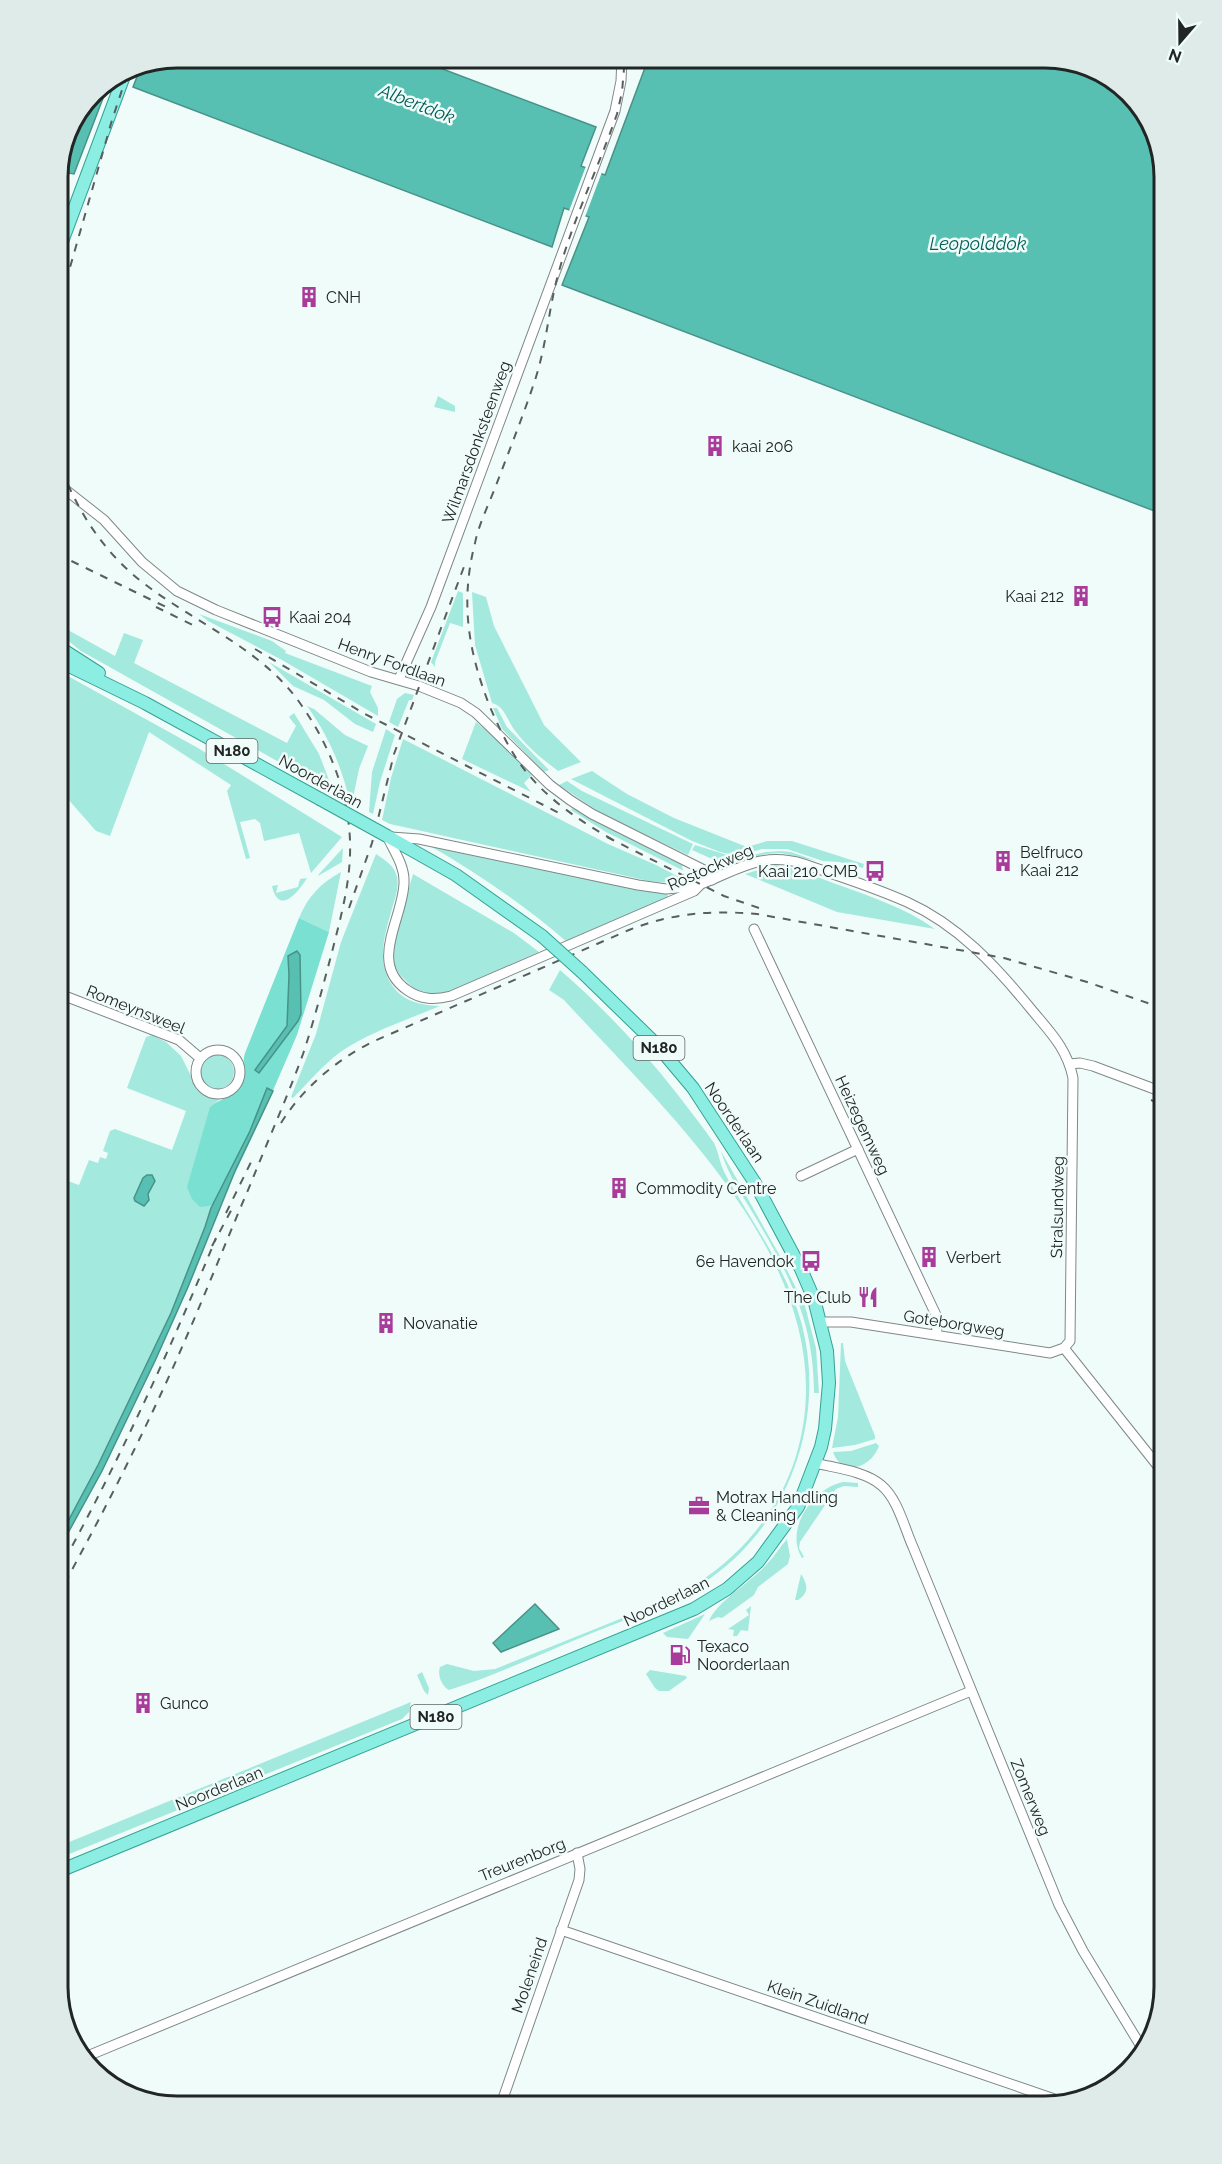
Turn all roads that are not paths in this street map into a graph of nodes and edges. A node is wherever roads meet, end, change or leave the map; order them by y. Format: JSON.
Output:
{"nodes":[{"id":1,"x":622,"y":68,"type":"edge"},
{"id":2,"x":122,"y":82,"type":"edge"},
{"id":3,"x":68,"y":226,"type":"edge"},
{"id":4,"x":68,"y":492,"type":"edge"},
{"id":5,"x":68,"y":653,"type":"edge"},
{"id":6,"x":68,"y":665,"type":"edge"},
{"id":7,"x":399,"y":679,"type":"junction"},
{"id":8,"x":145,"y":703,"type":"junction"},
{"id":9,"x":387,"y":836,"type":"junction"},
{"id":10,"x":712,"y":880,"type":"junction"},
{"id":11,"x":698,"y":885,"type":"junction"},
{"id":12,"x":754,"y":929,"type":"dead end"},
{"id":13,"x":68,"y":997,"type":"edge"},
{"id":14,"x":200,"y":1058,"type":"junction"},
{"id":15,"x":1070,"y":1064,"type":"junction"},
{"id":16,"x":1154,"y":1089,"type":"edge"},
{"id":17,"x":858,"y":1149,"type":"junction"},
{"id":18,"x":801,"y":1176,"type":"dead end"},
{"id":19,"x":820,"y":1322,"type":"junction"},
{"id":20,"x":937,"y":1335,"type":"junction"},
{"id":21,"x":1064,"y":1348,"type":"junction"},
{"id":22,"x":1154,"y":1461,"type":"edge"},
{"id":23,"x":815,"y":1463,"type":"junction"},
{"id":24,"x":971,"y":1691,"type":"junction"},
{"id":25,"x":577,"y":1852,"type":"junction"},
{"id":26,"x":68,"y":1868,"type":"edge"},
{"id":27,"x":561,"y":1929,"type":"junction"},
{"id":28,"x":1139,"y":2043,"type":"edge"},
{"id":29,"x":91,"y":2055,"type":"edge"},
{"id":30,"x":504,"y":2096,"type":"edge"},
{"id":31,"x":1046,"y":2096,"type":"edge"}],
"edges":[{"from":1,"to":7,"type":"street","name":"Wilmarsdonksteenweg"},
{"from":2,"to":3,"type":"main road"},
{"from":4,"to":7,"type":"street","name":"Henry Fordlaan"},
{"from":5,"to":8,"type":"main road","name":"Noorderlaan","number":"N180"},
{"from":6,"to":8,"type":"main road","name":"Noorderlaan","number":"N180"},
{"from":7,"to":10,"type":"street","name":"Henry Fordlaan"},
{"from":8,"to":9,"type":"main road","name":"Noorderlaan","number":"N180","bridge":true},
{"from":9,"to":11,"type":"street","name":"Noorderlaan"},
{"from":9,"to":11,"type":"street","name":"Rostockweg"},
{"from":9,"to":19,"type":"main road","name":"Noorderlaan","number":"N180","bridge":true},
{"from":10,"to":11,"type":"street","name":"Rostockweg"},
{"from":10,"to":15,"type":"street","name":"Rostockweg"},
{"from":12,"to":17,"type":"street","name":"Heizegemweg"},
{"from":13,"to":14,"type":"street","name":"Romeynsweel"},
{"from":14,"to":14,"type":"street"},
{"from":15,"to":16,"type":"street"},
{"from":15,"to":21,"type":"street","name":"Stralsundweg"},
{"from":17,"to":18,"type":"street"},
{"from":17,"to":20,"type":"street","name":"Heizegemweg"},
{"from":19,"to":20,"type":"street","name":"Goteborgweg"},
{"from":19,"to":23,"type":"main road","name":"Noorderlaan","number":"N180"},
{"from":20,"to":21,"type":"street","name":"Goteborgweg"},
{"from":21,"to":22,"type":"street"},
{"from":23,"to":24,"type":"street","name":"Zomerweg"},
{"from":23,"to":26,"type":"main road","name":"Noorderlaan","number":"N180"},
{"from":24,"to":25,"type":"street","name":"Treurenborg"},
{"from":24,"to":28,"type":"street","name":"Zomerweg"},
{"from":25,"to":27,"type":"street","name":"Moleneind"},
{"from":25,"to":29,"type":"street","name":"Treurenborg"},
{"from":27,"to":30,"type":"street","name":"Moleneind"},
{"from":27,"to":31,"type":"street","name":"Klein Zuidland"}]}
